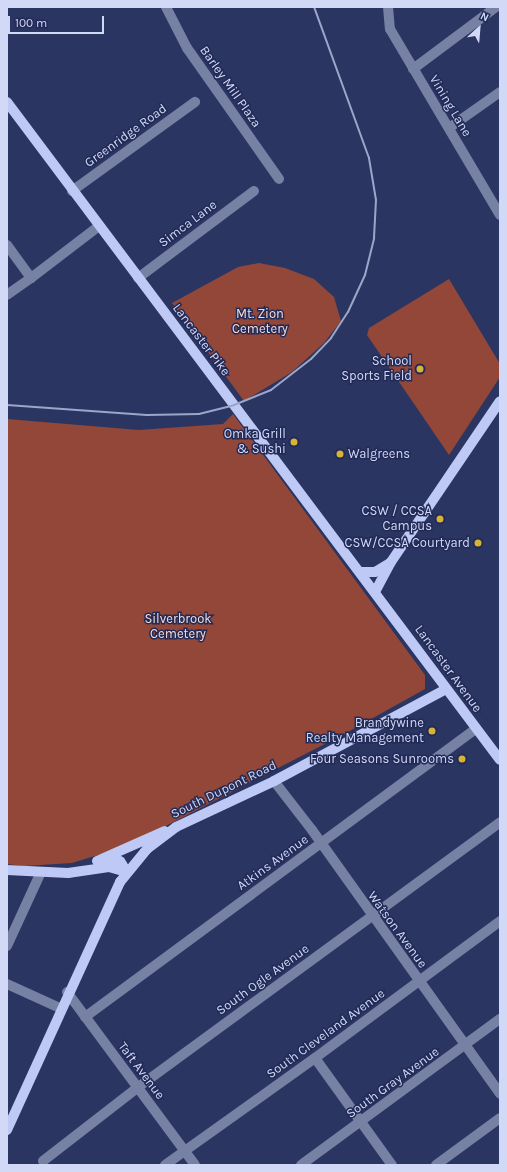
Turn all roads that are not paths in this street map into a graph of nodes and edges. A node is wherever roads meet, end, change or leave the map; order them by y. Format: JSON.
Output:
{"nodes":[{"id":1,"x":166,"y":7,"type":"edge"},
{"id":2,"x":388,"y":7,"type":"edge"},
{"id":3,"x":496,"y":7,"type":"edge"},
{"id":4,"x":413,"y":69,"type":"junction"},
{"id":5,"x":500,"y":92,"type":"edge"},
{"id":6,"x":7,"y":102,"type":"edge"},
{"id":7,"x":195,"y":102,"type":"dead end"},
{"id":8,"x":449,"y":128,"type":"junction"},
{"id":9,"x":279,"y":179,"type":"dead end"},
{"id":10,"x":72,"y":191,"type":"junction"},
{"id":11,"x":254,"y":191,"type":"dead end"},
{"id":12,"x":500,"y":215,"type":"edge"},
{"id":13,"x":98,"y":226,"type":"junction"},
{"id":14,"x":7,"y":245,"type":"edge"},
{"id":15,"x":31,"y":278,"type":"junction"},
{"id":16,"x":138,"y":278,"type":"junction"},
{"id":17,"x":7,"y":295,"type":"edge"},
{"id":18,"x":500,"y":401,"type":"edge"},
{"id":19,"x":391,"y":562,"type":"junction"},
{"id":20,"x":361,"y":572,"type":"junction"},
{"id":21,"x":375,"y":592,"type":"junction"},
{"id":22,"x":446,"y":689,"type":"junction"},
{"id":23,"x":476,"y":729,"type":"junction"},
{"id":24,"x":500,"y":760,"type":"edge"},
{"id":25,"x":274,"y":781,"type":"junction"},
{"id":26,"x":500,"y":822,"type":"edge"},
{"id":27,"x":176,"y":827,"type":"junction"},
{"id":28,"x":320,"y":845,"type":"junction"},
{"id":29,"x":97,"y":861,"type":"junction"},
{"id":30,"x":7,"y":870,"type":"edge"},
{"id":31,"x":56,"y":871,"type":"junction"},
{"id":32,"x":41,"y":872,"type":"junction"},
{"id":33,"x":127,"y":872,"type":"junction"},
{"id":34,"x":372,"y":917,"type":"junction"},
{"id":35,"x":500,"y":921,"type":"edge"},
{"id":36,"x":7,"y":946,"type":"edge"},
{"id":37,"x":419,"y":982,"type":"junction"},
{"id":38,"x":7,"y":984,"type":"edge"},
{"id":39,"x":67,"y":992,"type":"junction"},
{"id":40,"x":60,"y":1008,"type":"junction"},
{"id":41,"x":85,"y":1017,"type":"junction"},
{"id":42,"x":500,"y":1019,"type":"edge"},
{"id":43,"x":466,"y":1046,"type":"junction"},
{"id":44,"x":315,"y":1058,"type":"junction"},
{"id":45,"x":136,"y":1088,"type":"junction"},
{"id":46,"x":500,"y":1094,"type":"edge"},
{"id":47,"x":500,"y":1118,"type":"edge"},
{"id":48,"x":360,"y":1123,"type":"junction"},
{"id":49,"x":7,"y":1130,"type":"edge"},
{"id":50,"x":184,"y":1150,"type":"junction"},
{"id":51,"x":43,"y":1161,"type":"dead end"},
{"id":52,"x":165,"y":1165,"type":"edge"},
{"id":53,"x":195,"y":1165,"type":"edge"},
{"id":54,"x":301,"y":1165,"type":"edge"},
{"id":55,"x":392,"y":1165,"type":"edge"},
{"id":56,"x":436,"y":1165,"type":"edge"}],
"edges":[{"from":1,"to":9,"type":"street","name":"Barley Mill Plaza"},
{"from":2,"to":4,"type":"street","name":"Vining Lane"},
{"from":3,"to":4,"type":"street"},
{"from":4,"to":8,"type":"street","name":"Vining Lane"},
{"from":5,"to":8,"type":"street"},
{"from":6,"to":10,"type":"main road","name":"Lancaster Pike"},
{"from":7,"to":10,"type":"street","name":"Greenridge Road"},
{"from":8,"to":12,"type":"street","name":"Vining Lane"},
{"from":10,"to":13,"type":"main road","name":"Lancaster Pike"},
{"from":11,"to":16,"type":"street","name":"Simca Lane"},
{"from":13,"to":15,"type":"street"},
{"from":13,"to":16,"type":"main road","name":"Lancaster Pike"},
{"from":14,"to":15,"type":"street"},
{"from":15,"to":17,"type":"street"},
{"from":16,"to":20,"type":"main road","name":"Lancaster Pike"},
{"from":18,"to":19,"type":"main road"},
{"from":19,"to":20,"type":"main road"},
{"from":19,"to":21,"type":"main road"},
{"from":20,"to":21,"type":"main road","name":"Lancaster Pike"},
{"from":21,"to":22,"type":"main road","name":"Lancaster Avenue"},
{"from":22,"to":23,"type":"main road","name":"Lancaster Avenue"},
{"from":22,"to":25,"type":"main road","name":"South Dupont Road"},
{"from":23,"to":24,"type":"main road","name":"Lancaster Avenue"},
{"from":23,"to":28,"type":"street","name":"Atkins Avenue"},
{"from":25,"to":27,"type":"main road","name":"South Dupont Road"},
{"from":25,"to":28,"type":"street","name":"Watson Avenue"},
{"from":26,"to":34,"type":"street","name":"South Ogle Avenue"},
{"from":27,"to":29,"type":"main road"},
{"from":27,"to":33,"type":"main road","name":"South Dupont Road"},
{"from":28,"to":34,"type":"street","name":"Watson Avenue"},
{"from":28,"to":41,"type":"street","name":"Atkins Avenue"},
{"from":29,"to":31,"type":"main road"},
{"from":29,"to":33,"type":"main road"},
{"from":30,"to":32,"type":"main road"},
{"from":31,"to":32,"type":"main road"},
{"from":31,"to":33,"type":"main road"},
{"from":32,"to":36,"type":"street"},
{"from":33,"to":39,"type":"main road","name":"South Dupont Road"},
{"from":34,"to":37,"type":"street","name":"Watson Avenue"},
{"from":34,"to":45,"type":"street","name":"South Ogle Avenue"},
{"from":35,"to":37,"type":"street","name":"South Cleveland Avenue"},
{"from":37,"to":43,"type":"street","name":"Watson Avenue"},
{"from":37,"to":44,"type":"street","name":"South Cleveland Avenue"},
{"from":38,"to":40,"type":"street"},
{"from":39,"to":40,"type":"main road","name":"South Dupont Road"},
{"from":39,"to":41,"type":"street","name":"Taft Avenue"},
{"from":40,"to":49,"type":"main road","name":"South Dupont Road"},
{"from":41,"to":45,"type":"street","name":"Taft Avenue"},
{"from":42,"to":43,"type":"street","name":"South Gray Avenue"},
{"from":43,"to":46,"type":"street","name":"Watson Avenue"},
{"from":43,"to":48,"type":"street","name":"South Gray Avenue"},
{"from":44,"to":48,"type":"street"},
{"from":44,"to":50,"type":"street","name":"South Cleveland Avenue"},
{"from":45,"to":50,"type":"street","name":"Taft Avenue"},
{"from":45,"to":51,"type":"street","name":"South Ogle Avenue"},
{"from":47,"to":56,"type":"street"},
{"from":48,"to":54,"type":"street","name":"South Gray Avenue"},
{"from":48,"to":55,"type":"street"},
{"from":50,"to":52,"type":"street","name":"South Cleveland Avenue"},
{"from":50,"to":53,"type":"street","name":"Taft Avenue"}]}
